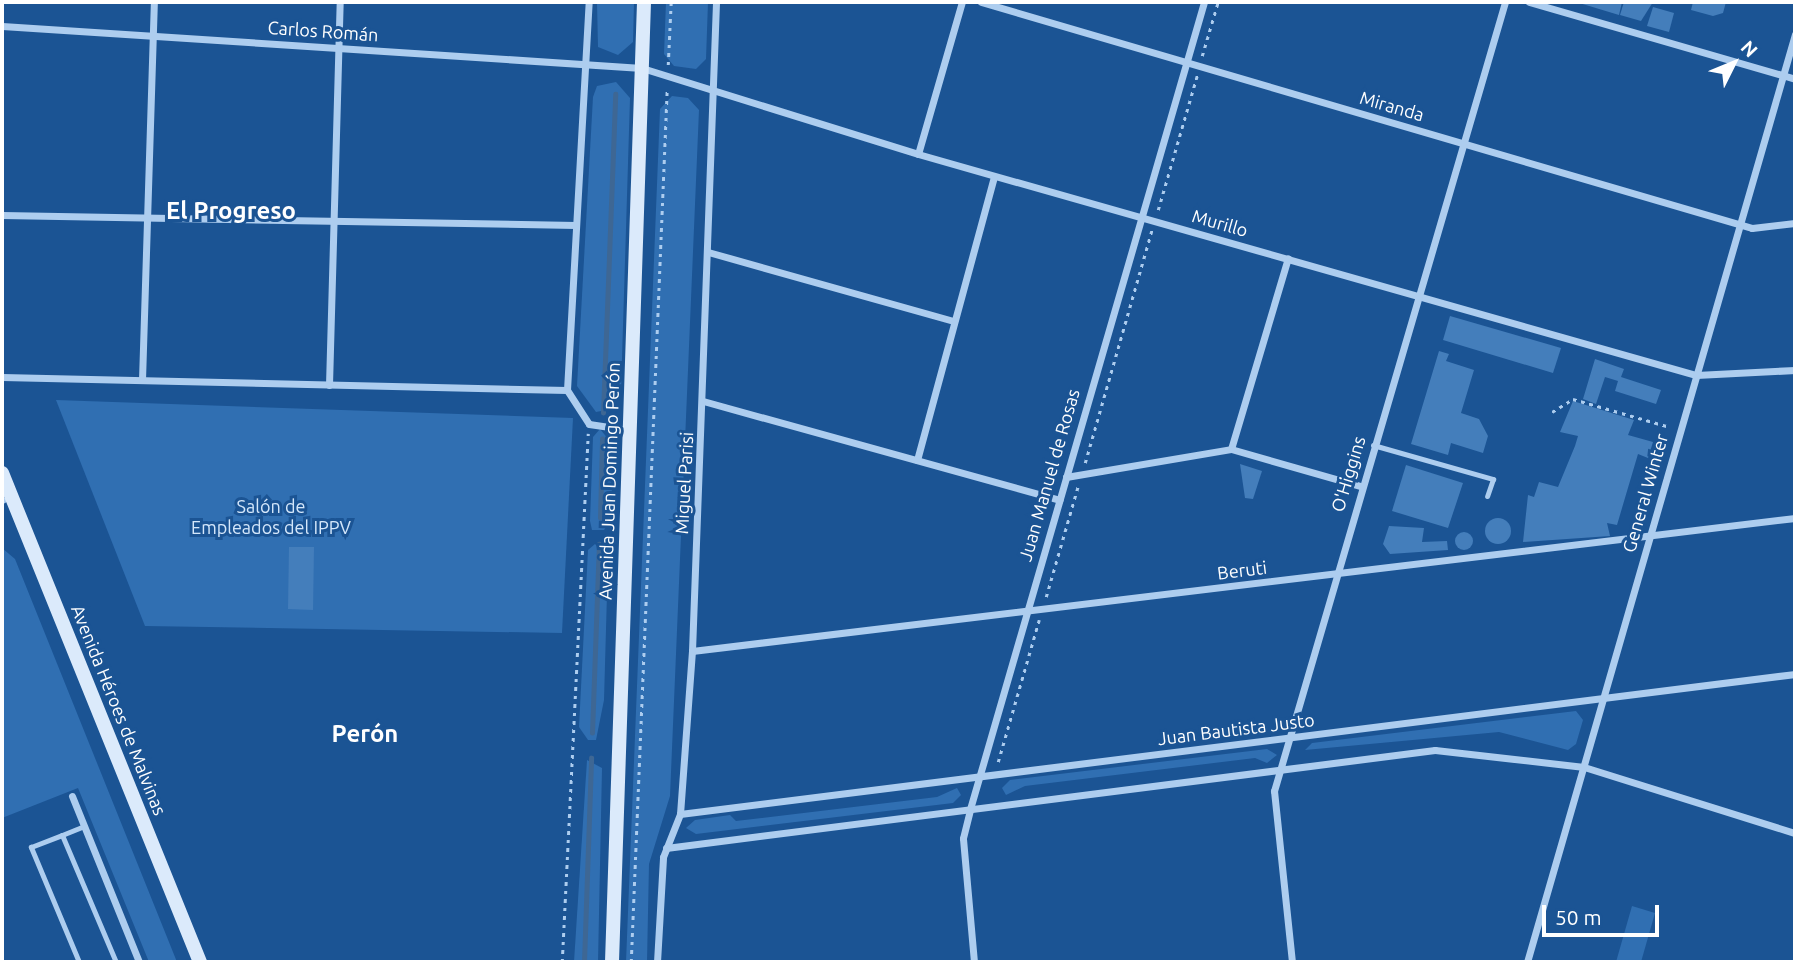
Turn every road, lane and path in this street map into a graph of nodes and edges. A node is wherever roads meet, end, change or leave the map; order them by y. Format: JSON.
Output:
{"nodes":[{"id":1,"x":154,"y":2,"type":"edge"},
{"id":2,"x":340,"y":2,"type":"edge"},
{"id":3,"x":589,"y":2,"type":"edge"},
{"id":4,"x":644,"y":2,"type":"edge"},
{"id":5,"x":671,"y":2,"type":"edge"},
{"id":6,"x":716,"y":2,"type":"edge"},
{"id":7,"x":962,"y":2,"type":"edge"},
{"id":8,"x":981,"y":2,"type":"edge"},
{"id":9,"x":1204,"y":2,"type":"edge"},
{"id":10,"x":1218,"y":2,"type":"edge"},
{"id":11,"x":1505,"y":2,"type":"edge"},
{"id":12,"x":1529,"y":2,"type":"edge"},
{"id":13,"x":2,"y":26,"type":"edge"},
{"id":14,"x":1795,"y":34,"type":"edge"},
{"id":15,"x":153,"y":36,"type":"junction"},
{"id":16,"x":339,"y":48,"type":"junction"},
{"id":17,"x":1186,"y":62,"type":"junction"},
{"id":18,"x":585,"y":64,"type":"junction"},
{"id":19,"x":1199,"y":66,"type":"junction"},
{"id":20,"x":642,"y":68,"type":"junction"},
{"id":21,"x":1782,"y":75,"type":"junction"},
{"id":22,"x":667,"y":77,"type":"junction"},
{"id":23,"x":1795,"y":79,"type":"edge"},
{"id":24,"x":713,"y":93,"type":"junction"},
{"id":25,"x":1463,"y":143,"type":"junction"},
{"id":26,"x":918,"y":154,"type":"junction"},
{"id":27,"x":995,"y":176,"type":"junction"},
{"id":28,"x":2,"y":215,"type":"edge"},
{"id":29,"x":147,"y":217,"type":"junction"},
{"id":30,"x":1141,"y":217,"type":"junction"},
{"id":31,"x":334,"y":221,"type":"junction"},
{"id":32,"x":1155,"y":221,"type":"junction"},
{"id":33,"x":1795,"y":223,"type":"edge"},
{"id":34,"x":576,"y":225,"type":"junction"},
{"id":35,"x":1741,"y":225,"type":"junction"},
{"id":36,"x":708,"y":251,"type":"junction"},
{"id":37,"x":1287,"y":258,"type":"junction"},
{"id":38,"x":1417,"y":295,"type":"junction"},
{"id":39,"x":954,"y":321,"type":"junction"},
{"id":40,"x":1795,"y":370,"type":"edge"},
{"id":41,"x":1696,"y":375,"type":"junction"},
{"id":42,"x":2,"y":377,"type":"edge"},
{"id":43,"x":142,"y":380,"type":"junction"},
{"id":44,"x":329,"y":385,"type":"junction"},
{"id":45,"x":567,"y":390,"type":"junction"},
{"id":46,"x":703,"y":401,"type":"junction"},
{"id":47,"x":1552,"y":412,"type":"dead end"},
{"id":48,"x":589,"y":424,"type":"junction"},
{"id":49,"x":630,"y":430,"type":"junction"},
{"id":50,"x":1680,"y":430,"type":"junction"},
{"id":51,"x":1373,"y":446,"type":"junction"},
{"id":52,"x":1231,"y":450,"type":"junction"},
{"id":53,"x":917,"y":460,"type":"junction"},
{"id":54,"x":2,"y":473,"type":"edge"},
{"id":55,"x":1081,"y":476,"type":"junction"},
{"id":56,"x":1066,"y":477,"type":"junction"},
{"id":57,"x":1360,"y":486,"type":"junction"},
{"id":58,"x":1487,"y":496,"type":"dead end"},
{"id":59,"x":7,"y":499,"type":"edge"},
{"id":60,"x":1059,"y":500,"type":"junction"},
{"id":61,"x":1795,"y":518,"type":"edge"},
{"id":62,"x":1649,"y":534,"type":"junction"},
{"id":63,"x":1336,"y":574,"type":"junction"},
{"id":64,"x":1042,"y":611,"type":"junction"},
{"id":65,"x":1025,"y":613,"type":"junction"},
{"id":66,"x":692,"y":651,"type":"junction"},
{"id":67,"x":1795,"y":674,"type":"edge"},
{"id":68,"x":1601,"y":698,"type":"junction"},
{"id":69,"x":1289,"y":738,"type":"junction"},
{"id":70,"x":1584,"y":767,"type":"junction"},
{"id":71,"x":1280,"y":768,"type":"junction"},
{"id":72,"x":995,"y":773,"type":"junction"},
{"id":73,"x":978,"y":775,"type":"junction"},
{"id":74,"x":72,"y":796,"type":"dead end"},
{"id":75,"x":970,"y":809,"type":"junction"},
{"id":76,"x":680,"y":814,"type":"junction"},
{"id":77,"x":84,"y":826,"type":"junction"},
{"id":78,"x":1795,"y":833,"type":"edge"},
{"id":79,"x":62,"y":835,"type":"junction"},
{"id":80,"x":666,"y":848,"type":"junction"},
{"id":81,"x":79,"y":962,"type":"edge"},
{"id":82,"x":116,"y":962,"type":"edge"},
{"id":83,"x":139,"y":962,"type":"edge"},
{"id":84,"x":200,"y":962,"type":"edge"},
{"id":85,"x":562,"y":962,"type":"edge"},
{"id":86,"x":612,"y":962,"type":"edge"},
{"id":87,"x":631,"y":962,"type":"edge"},
{"id":88,"x":657,"y":962,"type":"edge"},
{"id":89,"x":974,"y":962,"type":"edge"},
{"id":90,"x":1292,"y":962,"type":"edge"},
{"id":91,"x":1527,"y":962,"type":"edge"}],
"edges":[{"from":1,"to":15,"type":"street"},
{"from":2,"to":16,"type":"street"},
{"from":3,"to":18,"type":"street"},
{"from":4,"to":20,"type":"main road","name":"Avenida Juan Domingo Perón"},
{"from":5,"to":22,"type":"path"},
{"from":6,"to":24,"type":"street","name":"Miguel Parisi"},
{"from":7,"to":26,"type":"street"},
{"from":8,"to":17,"type":"street","name":"Miranda"},
{"from":9,"to":17,"type":"street","name":"Juan Manuel de Rosas"},
{"from":10,"to":19,"type":"path"},
{"from":11,"to":25,"type":"street","name":"O'Higgins"},
{"from":12,"to":21,"type":"street"},
{"from":13,"to":15,"type":"street","name":"Carlos Román"},
{"from":14,"to":21,"type":"street","name":"General Winter"},
{"from":15,"to":16,"type":"street","name":"Carlos Román"},
{"from":15,"to":29,"type":"street"},
{"from":16,"to":18,"type":"street","name":"Carlos Román"},
{"from":16,"to":31,"type":"street"},
{"from":17,"to":19,"type":"street","name":"Miranda"},
{"from":17,"to":30,"type":"street","name":"Juan Manuel de Rosas"},
{"from":18,"to":20,"type":"street","name":"Carlos Román"},
{"from":18,"to":34,"type":"street"},
{"from":19,"to":25,"type":"street","name":"Miranda"},
{"from":19,"to":32,"type":"path"},
{"from":20,"to":22,"type":"street","name":"Murillo"},
{"from":20,"to":49,"type":"main road","name":"Avenida Juan Domingo Perón"},
{"from":21,"to":23,"type":"street"},
{"from":21,"to":35,"type":"street","name":"General Winter"},
{"from":22,"to":24,"type":"street","name":"Murillo"},
{"from":22,"to":87,"type":"path"},
{"from":24,"to":26,"type":"street","name":"Murillo"},
{"from":24,"to":36,"type":"street","name":"Miguel Parisi"},
{"from":25,"to":35,"type":"street","name":"Miranda"},
{"from":25,"to":38,"type":"street","name":"O'Higgins"},
{"from":26,"to":27,"type":"street","name":"Murillo"},
{"from":27,"to":30,"type":"street","name":"Murillo"},
{"from":27,"to":39,"type":"street"},
{"from":28,"to":29,"type":"street"},
{"from":29,"to":31,"type":"street"},
{"from":29,"to":43,"type":"street"},
{"from":30,"to":32,"type":"street","name":"Murillo"},
{"from":30,"to":56,"type":"street","name":"Juan Manuel de Rosas"},
{"from":31,"to":34,"type":"street"},
{"from":31,"to":44,"type":"street"},
{"from":32,"to":37,"type":"street","name":"Murillo"},
{"from":32,"to":55,"type":"path"},
{"from":33,"to":35,"type":"street","name":"Miranda"},
{"from":34,"to":45,"type":"street"},
{"from":35,"to":41,"type":"street","name":"General Winter"},
{"from":36,"to":39,"type":"street"},
{"from":36,"to":46,"type":"street","name":"Miguel Parisi"},
{"from":37,"to":38,"type":"street","name":"Murillo"},
{"from":37,"to":52,"type":"street"},
{"from":38,"to":41,"type":"street","name":"Murillo"},
{"from":38,"to":51,"type":"street","name":"O'Higgins"},
{"from":39,"to":53,"type":"street"},
{"from":40,"to":41,"type":"street","name":"Murillo"},
{"from":41,"to":50,"type":"street","name":"General Winter"},
{"from":42,"to":43,"type":"street"},
{"from":43,"to":44,"type":"street"},
{"from":44,"to":45,"type":"street"},
{"from":45,"to":48,"type":"street"},
{"from":46,"to":53,"type":"street"},
{"from":46,"to":66,"type":"street","name":"Miguel Parisi"},
{"from":47,"to":50,"type":"path"},
{"from":48,"to":49,"type":"street"},
{"from":48,"to":85,"type":"path"},
{"from":49,"to":86,"type":"main road","name":"Avenida Juan Domingo Perón"},
{"from":50,"to":62,"type":"street","name":"General Winter"},
{"from":51,"to":57,"type":"street","name":"O'Higgins"},
{"from":51,"to":58,"type":"lane"},
{"from":52,"to":55,"type":"street"},
{"from":52,"to":57,"type":"street"},
{"from":53,"to":60,"type":"street"},
{"from":54,"to":59,"type":"main road","name":"Avenida Héroes de Malvinas"},
{"from":55,"to":56,"type":"street"},
{"from":55,"to":64,"type":"path"},
{"from":56,"to":60,"type":"street","name":"Juan Manuel de Rosas"},
{"from":57,"to":63,"type":"street","name":"O'Higgins"},
{"from":59,"to":84,"type":"main road","name":"Avenida Héroes de Malvinas"},
{"from":60,"to":65,"type":"street","name":"Juan Manuel de Rosas"},
{"from":61,"to":62,"type":"street","name":"Beruti"},
{"from":62,"to":63,"type":"street","name":"Beruti"},
{"from":62,"to":68,"type":"street","name":"General Winter"},
{"from":63,"to":64,"type":"street","name":"Beruti"},
{"from":63,"to":69,"type":"street","name":"O'Higgins"},
{"from":64,"to":65,"type":"street","name":"Beruti"},
{"from":64,"to":72,"type":"path"},
{"from":65,"to":66,"type":"street","name":"Beruti"},
{"from":65,"to":73,"type":"street","name":"Juan Manuel de Rosas"},
{"from":66,"to":76,"type":"street","name":"Miguel Parisi"},
{"from":67,"to":68,"type":"street","name":"Juan Bautista Justo"},
{"from":68,"to":69,"type":"street","name":"Juan Bautista Justo"},
{"from":68,"to":70,"type":"street","name":"General Winter"},
{"from":69,"to":71,"type":"street","name":"O'Higgins"},
{"from":69,"to":72,"type":"street","name":"Juan Bautista Justo"},
{"from":70,"to":71,"type":"street"},
{"from":70,"to":78,"type":"street"},
{"from":70,"to":91,"type":"street","name":"General Winter"},
{"from":71,"to":75,"type":"street"},
{"from":71,"to":90,"type":"street","name":"O'Higgins"},
{"from":72,"to":73,"type":"street","name":"Juan Bautista Justo"},
{"from":73,"to":75,"type":"street","name":"Juan Manuel de Rosas"},
{"from":73,"to":76,"type":"street","name":"Juan Bautista Justo"},
{"from":74,"to":77,"type":"street"},
{"from":75,"to":80,"type":"street"},
{"from":75,"to":89,"type":"street","name":"Juan Manuel de Rosas"},
{"from":76,"to":80,"type":"street","name":"Miguel Parisi"},
{"from":77,"to":79,"type":"lane"},
{"from":77,"to":83,"type":"street"},
{"from":79,"to":81,"type":"lane"},
{"from":79,"to":82,"type":"lane"},
{"from":80,"to":88,"type":"street","name":"Miguel Parisi"}]}
